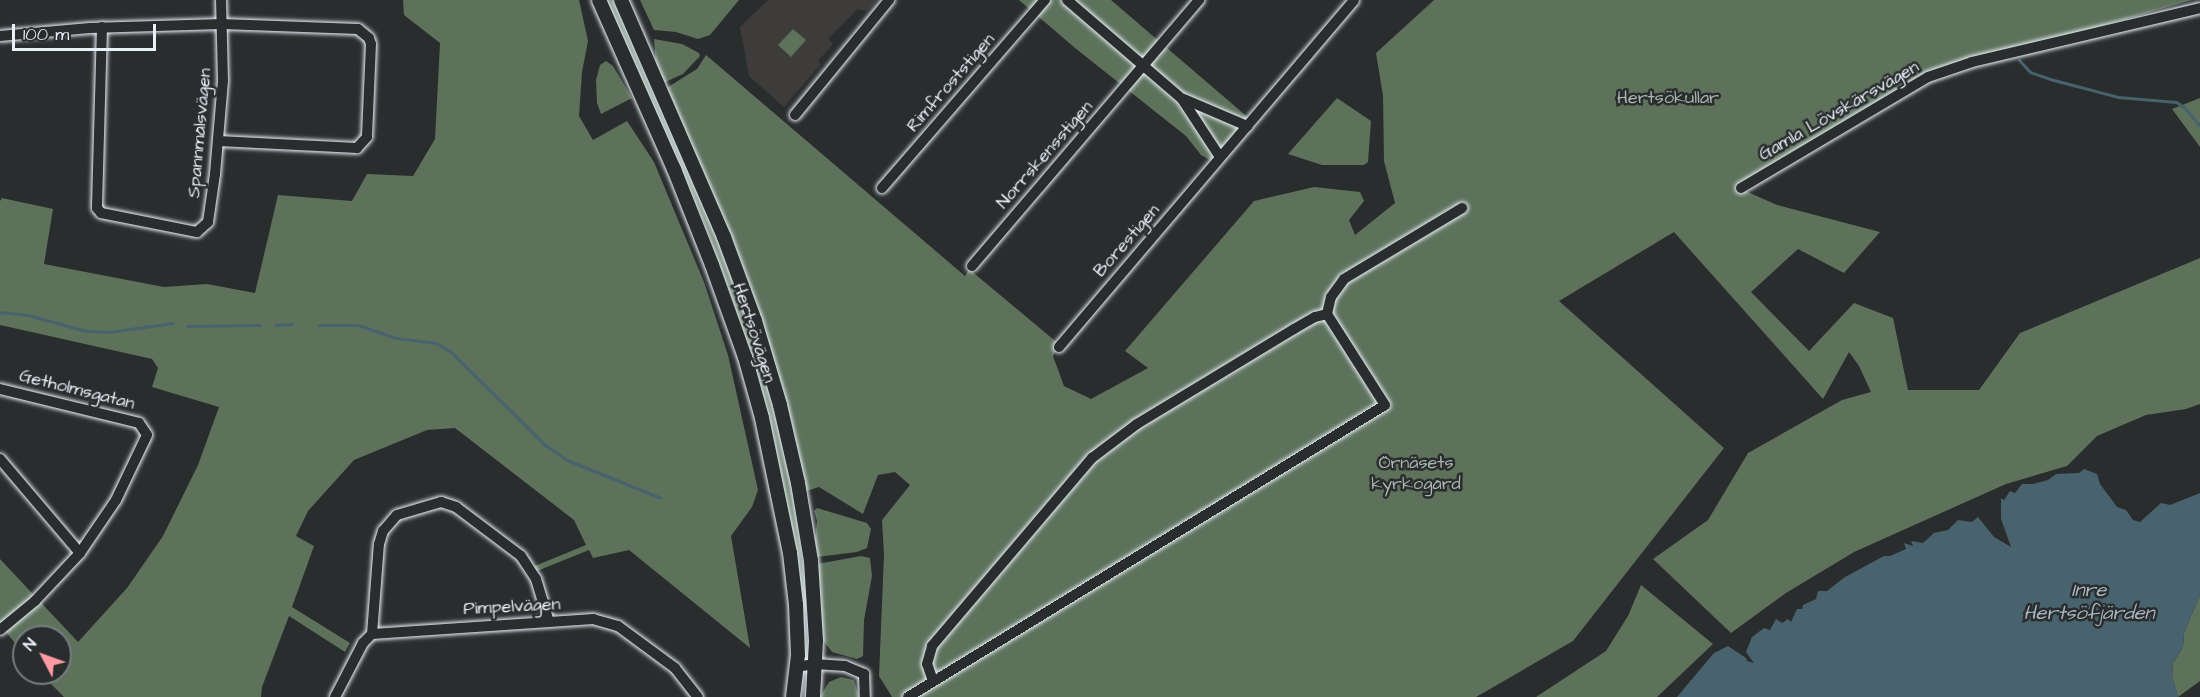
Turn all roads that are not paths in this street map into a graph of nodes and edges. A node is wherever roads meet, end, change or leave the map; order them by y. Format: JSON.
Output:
{"nodes":[{"id":1,"x":221,"y":0,"type":"edge"},
{"id":2,"x":599,"y":0,"type":"edge"},
{"id":3,"x":621,"y":0,"type":"edge"},
{"id":4,"x":889,"y":0,"type":"edge"},
{"id":5,"x":1045,"y":0,"type":"edge"},
{"id":6,"x":1067,"y":0,"type":"edge"},
{"id":7,"x":1199,"y":0,"type":"edge"},
{"id":8,"x":1354,"y":0,"type":"edge"},
{"id":9,"x":2200,"y":8,"type":"edge"},
{"id":10,"x":222,"y":24,"type":"junction"},
{"id":11,"x":102,"y":27,"type":"junction"},
{"id":12,"x":0,"y":36,"type":"edge"},
{"id":13,"x":1144,"y":67,"type":"junction"},
{"id":14,"x":1182,"y":99,"type":"junction"},
{"id":15,"x":795,"y":115,"type":"dead end"},
{"id":16,"x":1247,"y":126,"type":"junction"},
{"id":17,"x":218,"y":141,"type":"junction"},
{"id":18,"x":1220,"y":157,"type":"junction"},
{"id":19,"x":882,"y":188,"type":"dead end"},
{"id":20,"x":1741,"y":188,"type":"dead end"},
{"id":21,"x":1462,"y":208,"type":"dead end"},
{"id":22,"x":972,"y":266,"type":"dead end"},
{"id":23,"x":1327,"y":314,"type":"junction"},
{"id":24,"x":1059,"y":347,"type":"dead end"},
{"id":25,"x":0,"y":388,"type":"edge"},
{"id":26,"x":0,"y":459,"type":"edge"},
{"id":27,"x":80,"y":553,"type":"junction"},
{"id":28,"x":549,"y":622,"type":"junction"},
{"id":29,"x":0,"y":630,"type":"edge"},
{"id":30,"x":372,"y":634,"type":"junction"},
{"id":31,"x":815,"y":664,"type":"junction"},
{"id":32,"x":796,"y":667,"type":"junction"},
{"id":33,"x":933,"y":681,"type":"junction"},
{"id":34,"x":335,"y":697,"type":"edge"},
{"id":35,"x":698,"y":697,"type":"edge"},
{"id":36,"x":794,"y":697,"type":"edge"},
{"id":37,"x":813,"y":697,"type":"edge"},
{"id":38,"x":865,"y":697,"type":"edge"},
{"id":39,"x":908,"y":697,"type":"edge"}],
"edges":[{"from":1,"to":10,"type":"street","name":"Spannmålsvägen"},
{"from":2,"to":32,"type":"main road","name":"Hertsövägen"},
{"from":3,"to":31,"type":"main road","name":"Hertsövägen"},
{"from":4,"to":15,"type":"street"},
{"from":5,"to":19,"type":"street","name":"Rimfroststigen"},
{"from":6,"to":13,"type":"street"},
{"from":7,"to":13,"type":"street","name":"Norrskensstigen"},
{"from":8,"to":16,"type":"street","name":"Borestigen"},
{"from":9,"to":20,"type":"street","name":"Gamla Lövskärsvägen"},
{"from":10,"to":11,"type":"street"},
{"from":10,"to":17,"type":"street","name":"Spannmålsvägen"},
{"from":10,"to":17,"type":"street"},
{"from":11,"to":12,"type":"street"},
{"from":11,"to":17,"type":"street","name":"Spannmålsvägen"},
{"from":13,"to":14,"type":"street"},
{"from":13,"to":22,"type":"street","name":"Norrskensstigen"},
{"from":14,"to":16,"type":"street"},
{"from":14,"to":18,"type":"street"},
{"from":16,"to":18,"type":"street","name":"Borestigen"},
{"from":18,"to":24,"type":"street","name":"Borestigen"},
{"from":21,"to":23,"type":"street"},
{"from":23,"to":33,"type":"street"},
{"from":23,"to":33,"type":"street"},
{"from":25,"to":27,"type":"street","name":"Getholmsgatan"},
{"from":26,"to":27,"type":"street"},
{"from":27,"to":29,"type":"street","name":"Getholmsgatan"},
{"from":28,"to":30,"type":"street","name":"Pimpelvägen"},
{"from":28,"to":30,"type":"street"},
{"from":28,"to":35,"type":"street","name":"Pimpelvägen"},
{"from":30,"to":34,"type":"street"},
{"from":31,"to":32,"type":"street"},
{"from":31,"to":37,"type":"main road","name":"Hertsövägen"},
{"from":31,"to":38,"type":"street"},
{"from":32,"to":36,"type":"main road","name":"Hertsövägen"},
{"from":33,"to":39,"type":"street"}]}
